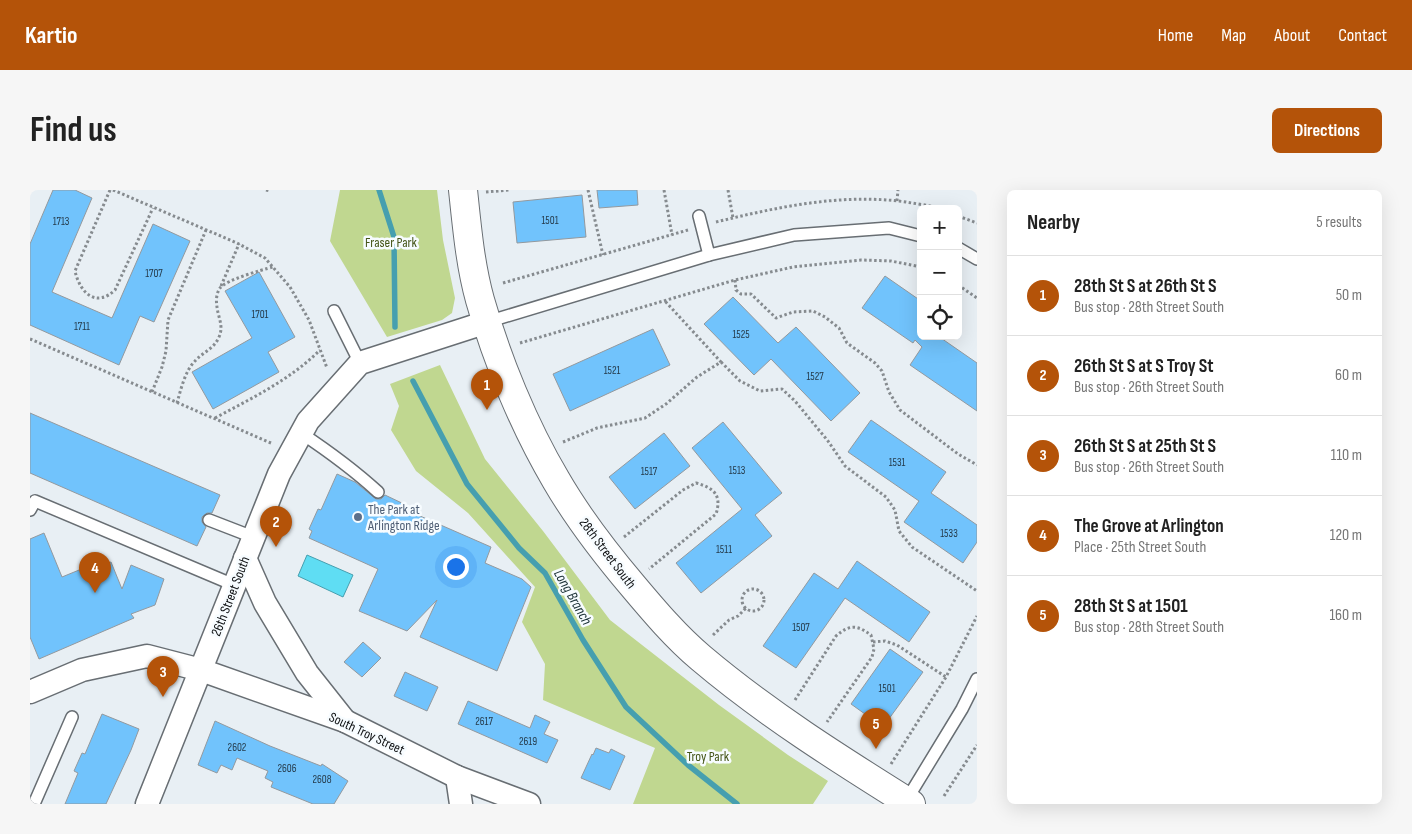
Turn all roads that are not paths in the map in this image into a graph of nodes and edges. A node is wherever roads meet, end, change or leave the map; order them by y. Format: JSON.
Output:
{"nodes":[{"id":1,"x":474,"y":191,"type":"edge"},
{"id":2,"x":699,"y":216,"type":"dead end"},
{"id":3,"x":917,"y":235,"type":"edge"},
{"id":4,"x":961,"y":250,"type":"edge"},
{"id":5,"x":709,"y":255,"type":"junction"},
{"id":6,"x":977,"y":259,"type":"edge"},
{"id":7,"x":334,"y":311,"type":"dead end"},
{"id":8,"x":487,"y":322,"type":"junction"},
{"id":9,"x":360,"y":363,"type":"junction"},
{"id":10,"x":301,"y":433,"type":"junction"},
{"id":11,"x":378,"y":492,"type":"dead end"},
{"id":12,"x":30,"y":510,"type":"edge"},
{"id":13,"x":209,"y":520,"type":"dead end"},
{"id":14,"x":253,"y":537,"type":"junction"},
{"id":15,"x":245,"y":558,"type":"junction"},
{"id":16,"x":234,"y":585,"type":"junction"},
{"id":17,"x":201,"y":670,"type":"junction"},
{"id":18,"x":977,"y":679,"type":"edge"},
{"id":19,"x":30,"y":692,"type":"edge"},
{"id":20,"x":72,"y":717,"type":"dead end"},
{"id":21,"x":345,"y":721,"type":"junction"},
{"id":22,"x":457,"y":777,"type":"junction"},
{"id":23,"x":908,"y":802,"type":"edge"},
{"id":24,"x":34,"y":804,"type":"edge"},
{"id":25,"x":147,"y":804,"type":"edge"},
{"id":26,"x":461,"y":804,"type":"edge"},
{"id":27,"x":529,"y":804,"type":"edge"}],
"edges":[{"from":1,"to":8,"type":"street","name":"28th Street South"},
{"from":2,"to":5,"type":"lane"},
{"from":3,"to":5,"type":"lane"},
{"from":4,"to":6,"type":"lane"},
{"from":5,"to":8,"type":"lane"},
{"from":7,"to":9,"type":"lane"},
{"from":8,"to":9,"type":"street"},
{"from":8,"to":23,"type":"street","name":"28th Street South"},
{"from":9,"to":10,"type":"street","name":"26th Street South"},
{"from":10,"to":11,"type":"lane"},
{"from":10,"to":14,"type":"street","name":"26th Street South"},
{"from":12,"to":16,"type":"lane"},
{"from":13,"to":14,"type":"lane"},
{"from":14,"to":15,"type":"street","name":"26th Street South"},
{"from":15,"to":16,"type":"street","name":"26th Street South"},
{"from":15,"to":21,"type":"street"},
{"from":16,"to":17,"type":"street","name":"26th Street South"},
{"from":17,"to":19,"type":"street","name":"South Troy Street"},
{"from":17,"to":21,"type":"street","name":"South Troy Street"},
{"from":17,"to":25,"type":"street","name":"26th Street South"},
{"from":18,"to":23,"type":"lane"},
{"from":20,"to":24,"type":"lane"},
{"from":21,"to":22,"type":"street","name":"South Troy Street"},
{"from":22,"to":26,"type":"street"},
{"from":22,"to":27,"type":"street","name":"South Troy Street"}]}
